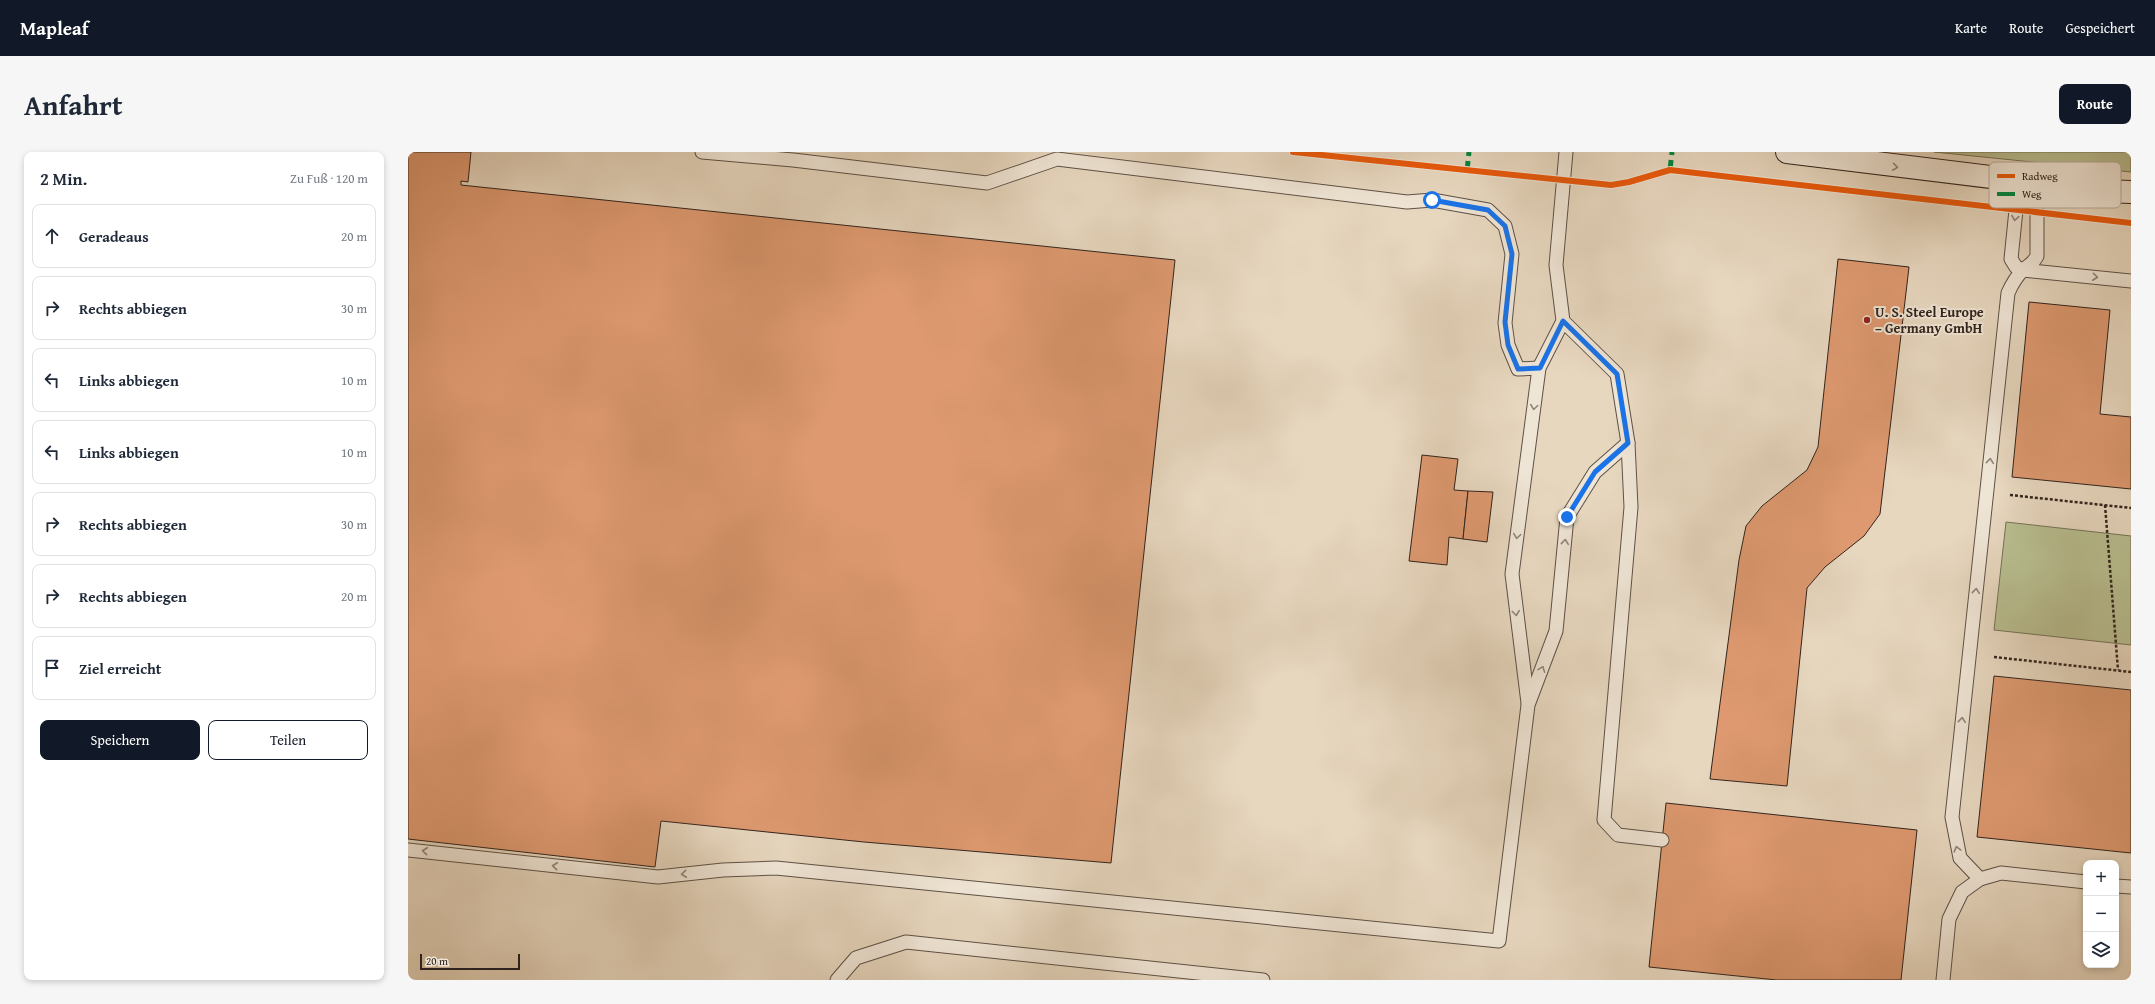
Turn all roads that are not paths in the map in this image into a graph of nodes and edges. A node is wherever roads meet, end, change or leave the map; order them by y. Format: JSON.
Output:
{"nodes":[{"id":1,"x":702,"y":152,"type":"edge"},
{"id":2,"x":1566,"y":152,"type":"edge"},
{"id":3,"x":1788,"y":152,"type":"edge"},
{"id":4,"x":1989,"y":177,"type":"edge"},
{"id":5,"x":2121,"y":192,"type":"edge"},
{"id":6,"x":2131,"y":192,"type":"edge"},
{"id":7,"x":2017,"y":208,"type":"edge"},
{"id":8,"x":2036,"y":208,"type":"edge"},
{"id":9,"x":2023,"y":270,"type":"junction"},
{"id":10,"x":2131,"y":281,"type":"edge"},
{"id":11,"x":1563,"y":321,"type":"junction"},
{"id":12,"x":1540,"y":368,"type":"junction"},
{"id":13,"x":1628,"y":443,"type":"junction"},
{"id":14,"x":1528,"y":705,"type":"junction"},
{"id":15,"x":1662,"y":840,"type":"dead end"},
{"id":16,"x":408,"y":850,"type":"edge"},
{"id":17,"x":1980,"y":879,"type":"junction"},
{"id":18,"x":2083,"y":882,"type":"edge"},
{"id":19,"x":2119,"y":886,"type":"edge"},
{"id":20,"x":2131,"y":887,"type":"edge"},
{"id":21,"x":838,"y":980,"type":"edge"},
{"id":22,"x":1262,"y":980,"type":"edge"},
{"id":23,"x":1943,"y":980,"type":"edge"}],
"edges":[{"from":1,"to":12,"type":"lane"},
{"from":2,"to":11,"type":"lane"},
{"from":3,"to":4,"type":"main road","one_way":true},
{"from":5,"to":6,"type":"main road"},
{"from":7,"to":9,"type":"lane","one_way":true},
{"from":8,"to":9,"type":"lane"},
{"from":9,"to":10,"type":"lane","one_way":true},
{"from":17,"to":9,"type":"lane","one_way":true},
{"from":11,"to":12,"type":"lane"},
{"from":11,"to":13,"type":"lane"},
{"from":12,"to":14,"type":"lane","one_way":true},
{"from":14,"to":13,"type":"lane","one_way":true},
{"from":13,"to":15,"type":"lane"},
{"from":14,"to":16,"type":"lane","one_way":true},
{"from":17,"to":18,"type":"lane"},
{"from":17,"to":23,"type":"lane"},
{"from":19,"to":20,"type":"lane"},
{"from":21,"to":22,"type":"lane"}]}
